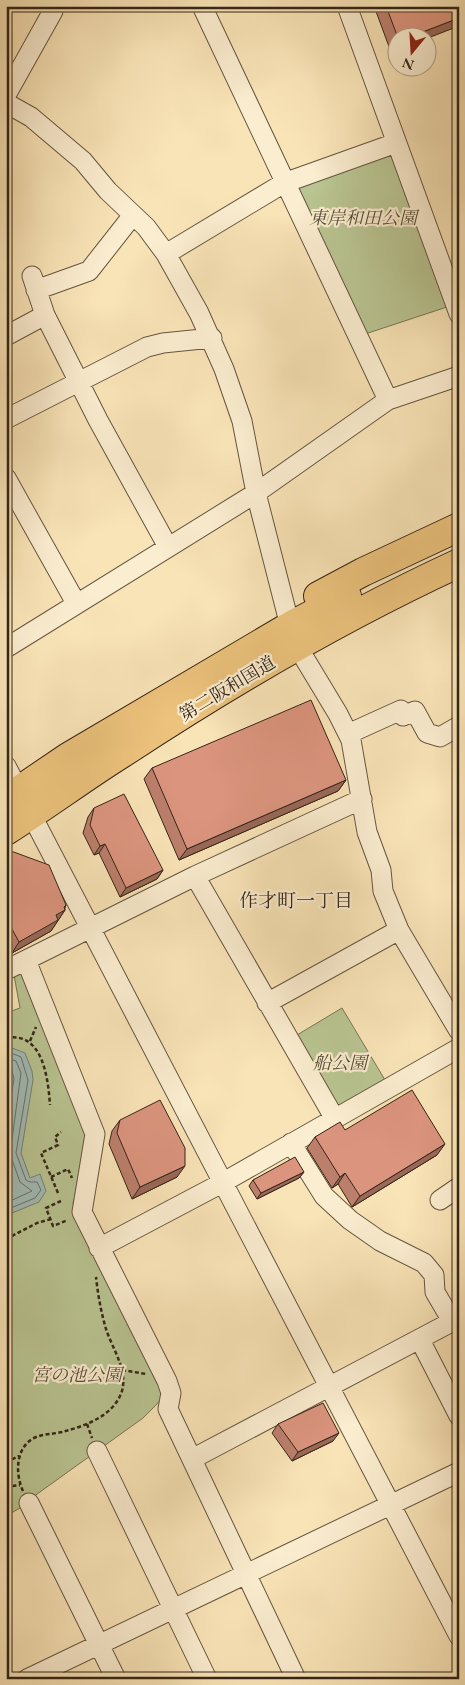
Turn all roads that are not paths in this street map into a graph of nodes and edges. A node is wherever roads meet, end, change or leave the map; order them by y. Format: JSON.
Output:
{"nodes":[{"id":1,"x":52,"y":6,"type":"edge"},
{"id":2,"x":202,"y":6,"type":"edge"},
{"id":3,"x":347,"y":6,"type":"edge"},
{"id":4,"x":6,"y":95,"type":"edge"},
{"id":5,"x":6,"y":103,"type":"edge"},
{"id":6,"x":396,"y":143,"type":"junction"},
{"id":7,"x":284,"y":183,"type":"junction"},
{"id":8,"x":133,"y":215,"type":"junction"},
{"id":9,"x":166,"y":254,"type":"junction"},
{"id":10,"x":459,"y":314,"type":"edge"},
{"id":11,"x":45,"y":315,"type":"junction"},
{"id":12,"x":6,"y":336,"type":"edge"},
{"id":13,"x":212,"y":338,"type":"junction"},
{"id":14,"x":459,"y":376,"type":"edge"},
{"id":15,"x":79,"y":384,"type":"junction"},
{"id":16,"x":388,"y":400,"type":"junction"},
{"id":17,"x":6,"y":420,"type":"edge"},
{"id":18,"x":6,"y":478,"type":"edge"},
{"id":19,"x":256,"y":493,"type":"junction"},
{"id":20,"x":459,"y":527,"type":"edge"},
{"id":21,"x":459,"y":542,"type":"edge"},
{"id":22,"x":168,"y":548,"type":"junction"},
{"id":23,"x":459,"y":563,"type":"edge"},
{"id":24,"x":459,"y":580,"type":"edge"},
{"id":25,"x":76,"y":603,"type":"junction"},
{"id":26,"x":325,"y":619,"type":"junction"},
{"id":27,"x":294,"y":635,"type":"junction"},
{"id":28,"x":6,"y":648,"type":"edge"},
{"id":29,"x":164,"y":713,"type":"junction"},
{"id":30,"x":459,"y":726,"type":"edge"},
{"id":31,"x":348,"y":734,"type":"junction"},
{"id":32,"x":6,"y":766,"type":"edge"},
{"id":33,"x":13,"y":795,"type":"edge"},
{"id":34,"x":362,"y":800,"type":"junction"},
{"id":35,"x":31,"y":815,"type":"junction"},
{"id":36,"x":6,"y":831,"type":"edge"},
{"id":37,"x":195,"y":876,"type":"junction"},
{"id":38,"x":90,"y":929,"type":"junction"},
{"id":39,"x":399,"y":930,"type":"junction"},
{"id":40,"x":26,"y":960,"type":"junction"},
{"id":41,"x":6,"y":970,"type":"edge"},
{"id":42,"x":267,"y":1003,"type":"junction"},
{"id":43,"x":459,"y":1031,"type":"edge"},
{"id":44,"x":459,"y":1048,"type":"edge"},
{"id":45,"x":335,"y":1119,"type":"junction"},
{"id":46,"x":291,"y":1143,"type":"junction"},
{"id":47,"x":222,"y":1182,"type":"junction"},
{"id":48,"x":459,"y":1187,"type":"edge"},
{"id":49,"x":440,"y":1200,"type":"dead end"},
{"id":50,"x":99,"y":1248,"type":"junction"},
{"id":51,"x":456,"y":1320,"type":"edge"},
{"id":52,"x":420,"y":1340,"type":"junction"},
{"id":53,"x":329,"y":1387,"type":"junction"},
{"id":54,"x":459,"y":1416,"type":"edge"},
{"id":55,"x":97,"y":1451,"type":"dead end"},
{"id":56,"x":192,"y":1459,"type":"junction"},
{"id":57,"x":459,"y":1472,"type":"edge"},
{"id":58,"x":29,"y":1503,"type":"road end"},
{"id":59,"x":390,"y":1503,"type":"junction"},
{"id":60,"x":246,"y":1572,"type":"junction"},
{"id":61,"x":174,"y":1608,"type":"junction"},
{"id":62,"x":459,"y":1636,"type":"edge"},
{"id":63,"x":99,"y":1644,"type":"junction"},
{"id":64,"x":27,"y":1679,"type":"edge"},
{"id":65,"x":116,"y":1679,"type":"edge"},
{"id":66,"x":207,"y":1679,"type":"edge"},
{"id":67,"x":296,"y":1679,"type":"edge"}],
"edges":[{"from":1,"to":4,"type":"street"},
{"from":2,"to":7,"type":"street"},
{"from":3,"to":6,"type":"street"},
{"from":5,"to":8,"type":"street"},
{"from":6,"to":7,"type":"street"},
{"from":6,"to":10,"type":"street"},
{"from":7,"to":9,"type":"street"},
{"from":7,"to":16,"type":"street"},
{"from":8,"to":9,"type":"street"},
{"from":8,"to":11,"type":"street"},
{"from":9,"to":13,"type":"street"},
{"from":11,"to":12,"type":"street"},
{"from":11,"to":15,"type":"street"},
{"from":13,"to":15,"type":"street"},
{"from":13,"to":19,"type":"street"},
{"from":14,"to":16,"type":"street"},
{"from":15,"to":17,"type":"street"},
{"from":15,"to":22,"type":"street"},
{"from":16,"to":19,"type":"street"},
{"from":18,"to":25,"type":"street"},
{"from":19,"to":22,"type":"street"},
{"from":19,"to":27,"type":"street"},
{"from":20,"to":27,"type":"highway"},
{"from":21,"to":26,"type":"highway"},
{"from":22,"to":25,"type":"street"},
{"from":23,"to":26,"type":"highway"},
{"from":24,"to":27,"type":"highway"},
{"from":25,"to":28,"type":"street"},
{"from":26,"to":27,"type":"highway"},
{"from":27,"to":29,"type":"highway"},
{"from":27,"to":29,"type":"highway"},
{"from":27,"to":31,"type":"street"},
{"from":29,"to":33,"type":"highway","name":"第二阪和国道"},
{"from":29,"to":35,"type":"highway","name":"第二阪和国道"},
{"from":30,"to":31,"type":"street"},
{"from":31,"to":34,"type":"street"},
{"from":32,"to":33,"type":"street"},
{"from":33,"to":35,"type":"street"},
{"from":34,"to":37,"type":"street"},
{"from":34,"to":39,"type":"street"},
{"from":35,"to":36,"type":"highway","name":"第二阪和国道"},
{"from":35,"to":38,"type":"street"},
{"from":37,"to":38,"type":"street"},
{"from":37,"to":42,"type":"street"},
{"from":38,"to":40,"type":"street"},
{"from":38,"to":47,"type":"street"},
{"from":39,"to":42,"type":"street"},
{"from":39,"to":43,"type":"street"},
{"from":40,"to":41,"type":"street"},
{"from":40,"to":50,"type":"street"},
{"from":42,"to":45,"type":"street"},
{"from":44,"to":45,"type":"street"},
{"from":45,"to":46,"type":"street"},
{"from":46,"to":47,"type":"street"},
{"from":46,"to":51,"type":"street"},
{"from":47,"to":50,"type":"street"},
{"from":47,"to":53,"type":"street"},
{"from":48,"to":49,"type":"street"},
{"from":50,"to":56,"type":"street"},
{"from":51,"to":52,"type":"street"},
{"from":52,"to":53,"type":"street"},
{"from":52,"to":54,"type":"street"},
{"from":53,"to":56,"type":"street"},
{"from":53,"to":59,"type":"street"},
{"from":55,"to":61,"type":"street"},
{"from":56,"to":60,"type":"street"},
{"from":57,"to":59,"type":"street"},
{"from":58,"to":63,"type":"street"},
{"from":59,"to":60,"type":"street"},
{"from":59,"to":62,"type":"street"},
{"from":60,"to":61,"type":"street"},
{"from":60,"to":67,"type":"street"},
{"from":61,"to":63,"type":"street"},
{"from":61,"to":66,"type":"street"},
{"from":63,"to":64,"type":"street"},
{"from":63,"to":65,"type":"street"}]}
